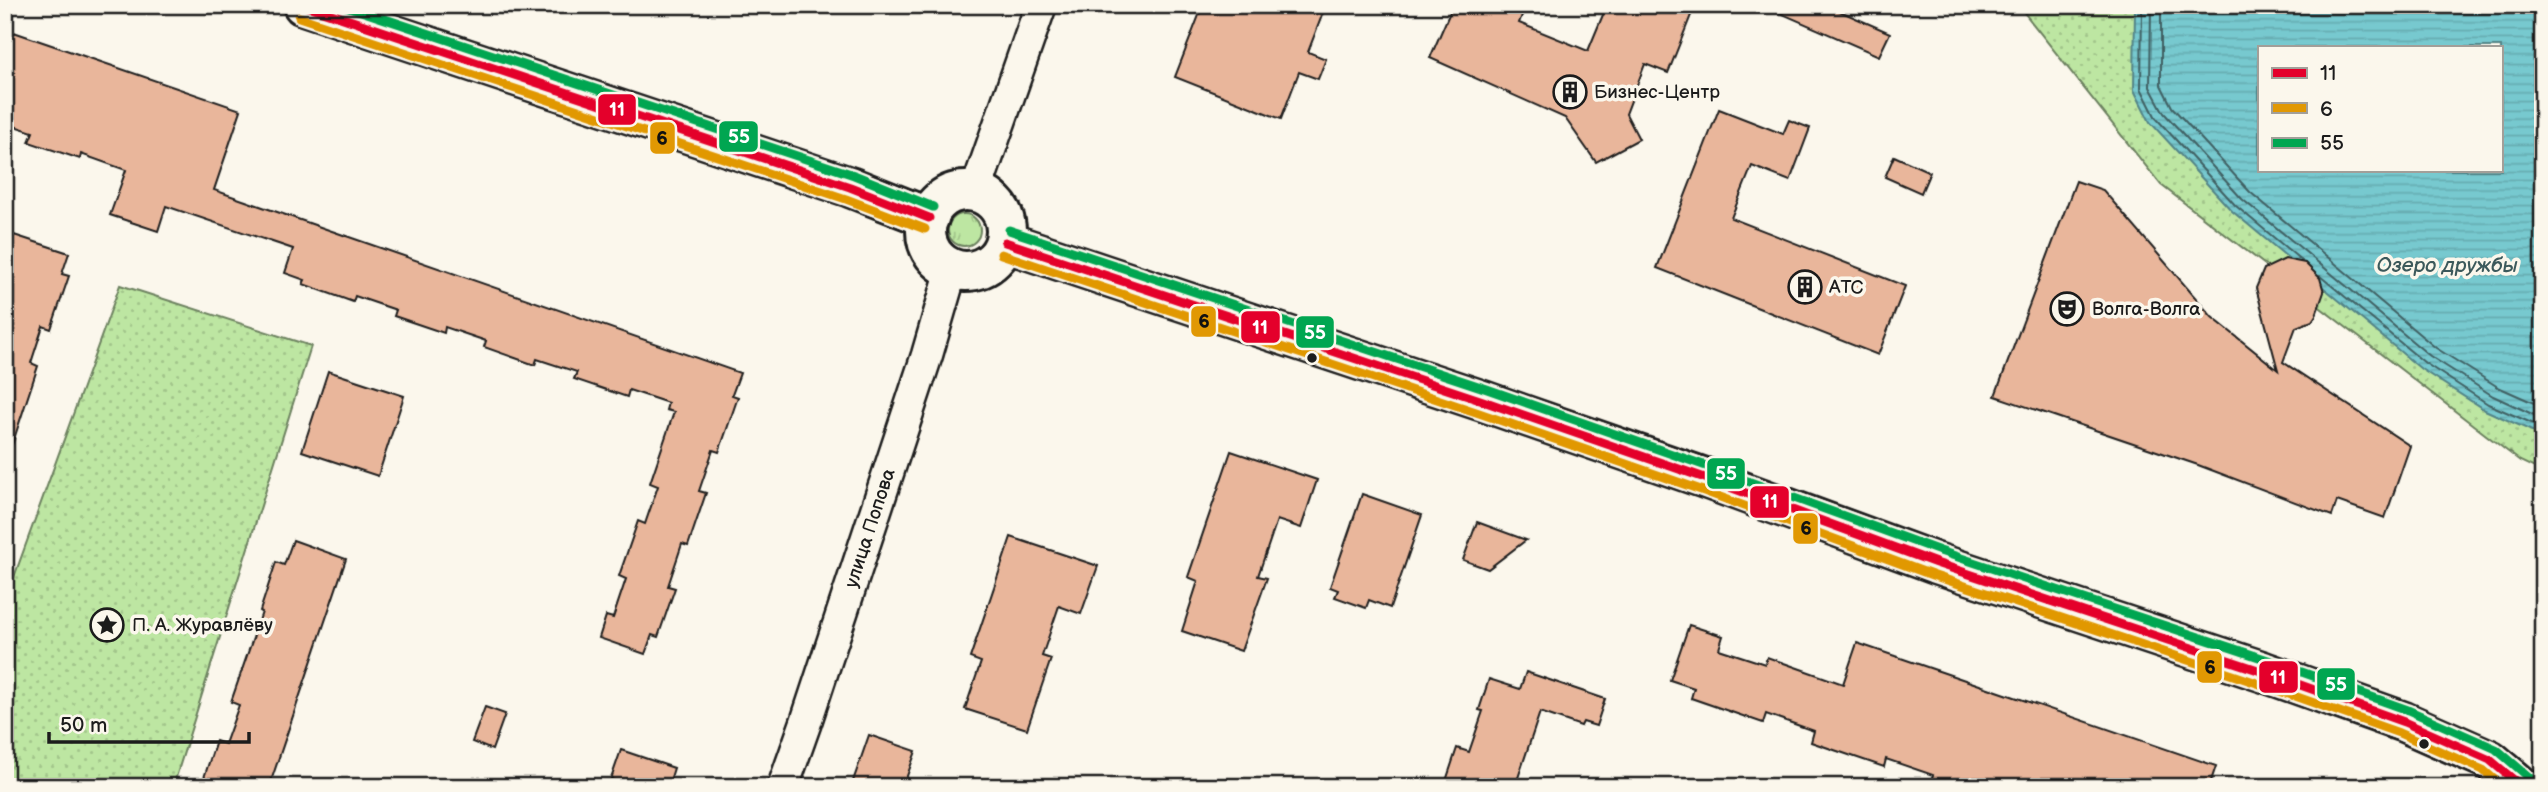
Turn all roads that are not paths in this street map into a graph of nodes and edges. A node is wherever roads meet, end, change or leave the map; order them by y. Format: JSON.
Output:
{"nodes":[{"id":1,"x":303,"y":5,"type":"edge"},
{"id":2,"x":1041,"y":5,"type":"edge"},
{"id":3,"x":975,"y":192,"type":"junction"},
{"id":4,"x":929,"y":218,"type":"junction"},
{"id":5,"x":1005,"y":242,"type":"junction"},
{"id":6,"x":952,"y":269,"type":"junction"},
{"id":7,"x":783,"y":787,"type":"edge"},
{"id":8,"x":2522,"y":787,"type":"edge"}],
"edges":[{"from":1,"to":4,"type":"main road"},
{"from":2,"to":3,"type":"street"},
{"from":3,"to":4,"type":"main road"},
{"from":3,"to":5,"type":"main road"},
{"from":4,"to":6,"type":"main road"},
{"from":5,"to":6,"type":"main road"},
{"from":5,"to":8,"type":"main road"},
{"from":6,"to":7,"type":"street","name":"улица Попова"}]}
